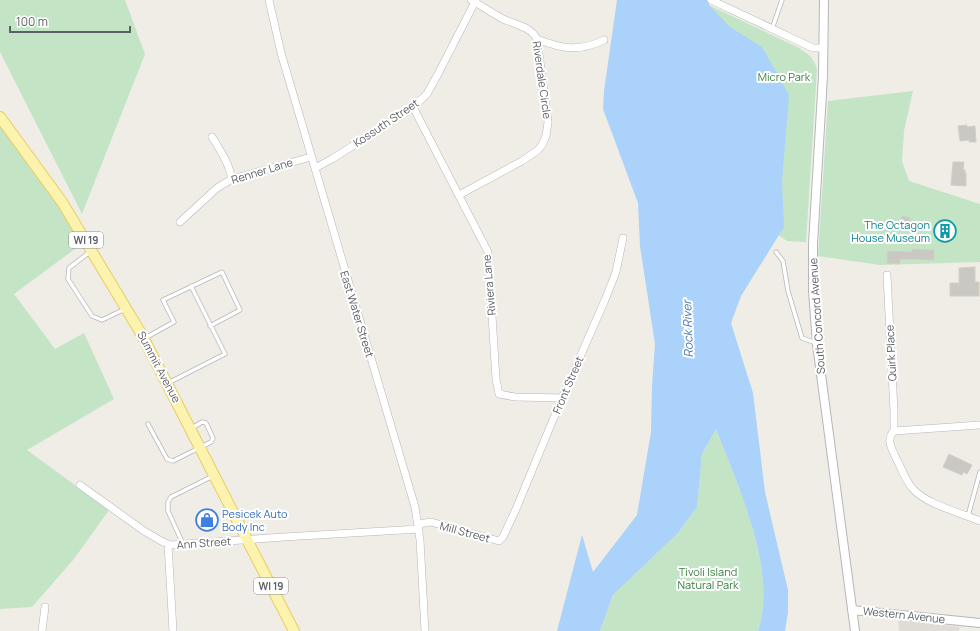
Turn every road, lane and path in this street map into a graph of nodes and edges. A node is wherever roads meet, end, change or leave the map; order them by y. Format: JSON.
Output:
{"nodes":[{"id":1,"x":270,"y":0,"type":"edge"},
{"id":2,"x":712,"y":0,"type":"edge"},
{"id":3,"x":782,"y":0,"type":"edge"},
{"id":4,"x":824,"y":0,"type":"edge"},
{"id":5,"x":474,"y":1,"type":"edge"},
{"id":6,"x":772,"y":29,"type":"junction"},
{"id":7,"x":537,"y":39,"type":"junction"},
{"id":8,"x":604,"y":40,"type":"dead end"},
{"id":9,"x":823,"y":48,"type":"junction"},
{"id":10,"x":413,"y":106,"type":"junction"},
{"id":11,"x":0,"y":117,"type":"edge"},
{"id":12,"x":212,"y":136,"type":"dead end"},
{"id":13,"x":311,"y":157,"type":"junction"},
{"id":14,"x":315,"y":168,"type":"junction"},
{"id":15,"x":232,"y":179,"type":"junction"},
{"id":16,"x":459,"y":195,"type":"junction"},
{"id":17,"x":180,"y":222,"type":"dead end"},
{"id":18,"x":623,"y":238,"type":"dead end"},
{"id":19,"x":92,"y":251,"type":"junction"},
{"id":20,"x":776,"y":252,"type":"dead end"},
{"id":21,"x":887,"y":275,"type":"dead end"},
{"id":22,"x":191,"y":286,"type":"junction"},
{"id":23,"x":126,"y":308,"type":"junction"},
{"id":24,"x":210,"y":326,"type":"junction"},
{"id":25,"x":144,"y":338,"type":"junction"},
{"id":26,"x":817,"y":344,"type":"junction"},
{"id":27,"x":167,"y":383,"type":"junction"},
{"id":28,"x":562,"y":398,"type":"junction"},
{"id":29,"x":148,"y":424,"type":"dead end"},
{"id":30,"x":980,"y":425,"type":"edge"},
{"id":31,"x":191,"y":429,"type":"junction"},
{"id":32,"x":894,"y":431,"type":"junction"},
{"id":33,"x":200,"y":447,"type":"junction"},
{"id":34,"x":980,"y":472,"type":"edge"},
{"id":35,"x":214,"y":476,"type":"junction"},
{"id":36,"x":80,"y":485,"type":"dead end"},
{"id":37,"x":968,"y":516,"type":"junction"},
{"id":38,"x":980,"y":521,"type":"edge"},
{"id":39,"x":419,"y":526,"type":"junction"},
{"id":40,"x":507,"y":530,"type":"joint"},
{"id":41,"x":248,"y":540,"type":"junction"},
{"id":42,"x":168,"y":544,"type":"junction"},
{"id":43,"x":183,"y":544,"type":"junction"},
{"id":44,"x":45,"y":608,"type":"dead end"},
{"id":45,"x":852,"y":610,"type":"junction"},
{"id":46,"x":980,"y":623,"type":"edge"},
{"id":47,"x":42,"y":631,"type":"edge"},
{"id":48,"x":173,"y":631,"type":"edge"},
{"id":49,"x":294,"y":631,"type":"edge"},
{"id":50,"x":425,"y":631,"type":"edge"},
{"id":51,"x":854,"y":631,"type":"edge"}],
"edges":[{"from":1,"to":13,"type":"street","name":"East Water Street"},
{"from":2,"to":6,"type":"street"},
{"from":3,"to":6,"type":"lane"},
{"from":4,"to":9,"type":"street","name":"South Concord Avenue"},
{"from":5,"to":7,"type":"street","name":"Riverdale Circle"},
{"from":5,"to":10,"type":"street","name":"Kossuth Street"},
{"from":6,"to":9,"type":"street"},
{"from":7,"to":8,"type":"street"},
{"from":7,"to":16,"type":"street","name":"Riverdale Circle"},
{"from":9,"to":26,"type":"street","name":"South Concord Avenue"},
{"from":10,"to":14,"type":"street","name":"Kossuth Street"},
{"from":10,"to":16,"type":"street","name":"Riviera Lane"},
{"from":11,"to":19,"type":"main road","name":"Summit Avenue","number":"WI 19"},
{"from":12,"to":15,"type":"street"},
{"from":13,"to":14,"type":"street","name":"East Water Street"},
{"from":13,"to":15,"type":"street","name":"Renner Lane"},
{"from":14,"to":39,"type":"street","name":"East Water Street"},
{"from":15,"to":17,"type":"street","name":"Renner Lane"},
{"from":16,"to":28,"type":"street","name":"Riviera Lane"},
{"from":18,"to":28,"type":"street","name":"Front Street"},
{"from":19,"to":23,"type":"main road","name":"Summit Avenue","number":"WI 19"},
{"from":19,"to":23,"type":"lane"},
{"from":20,"to":26,"type":"lane"},
{"from":21,"to":32,"type":"street","name":"Quirk Place"},
{"from":22,"to":24,"type":"lane"},
{"from":22,"to":24,"type":"lane"},
{"from":22,"to":25,"type":"lane"},
{"from":23,"to":25,"type":"main road","name":"Summit Avenue","number":"WI 19"},
{"from":24,"to":27,"type":"lane"},
{"from":25,"to":27,"type":"main road","name":"Summit Avenue","number":"WI 19"},
{"from":26,"to":45,"type":"street","name":"South Concord Avenue"},
{"from":27,"to":31,"type":"main road","name":"Summit Avenue","number":"WI 19"},
{"from":28,"to":40,"type":"street","name":"Front Street"},
{"from":29,"to":33,"type":"lane"},
{"from":30,"to":32,"type":"street"},
{"from":31,"to":33,"type":"main road","name":"Summit Avenue","number":"WI 19"},
{"from":31,"to":33,"type":"lane"},
{"from":32,"to":37,"type":"street","name":"Quirk Place"},
{"from":33,"to":35,"type":"main road","name":"Summit Avenue","number":"WI 19"},
{"from":34,"to":37,"type":"lane"},
{"from":35,"to":41,"type":"main road","name":"Summit Avenue","number":"WI 19"},
{"from":35,"to":43,"type":"lane"},
{"from":36,"to":42,"type":"street","name":"Ann Street"},
{"from":37,"to":38,"type":"street"},
{"from":39,"to":40,"type":"street","name":"Mill Street"},
{"from":39,"to":41,"type":"street","name":"Ann Street"},
{"from":39,"to":50,"type":"street","name":"East Water Street"},
{"from":41,"to":43,"type":"street","name":"Ann Street"},
{"from":41,"to":49,"type":"main road","name":"Summit Avenue","number":"WI 19"},
{"from":42,"to":43,"type":"street","name":"Ann Street"},
{"from":42,"to":48,"type":"street"},
{"from":44,"to":47,"type":"street"},
{"from":45,"to":46,"type":"street","name":"Western Avenue"},
{"from":45,"to":51,"type":"street","name":"South Concord Avenue"}]}
